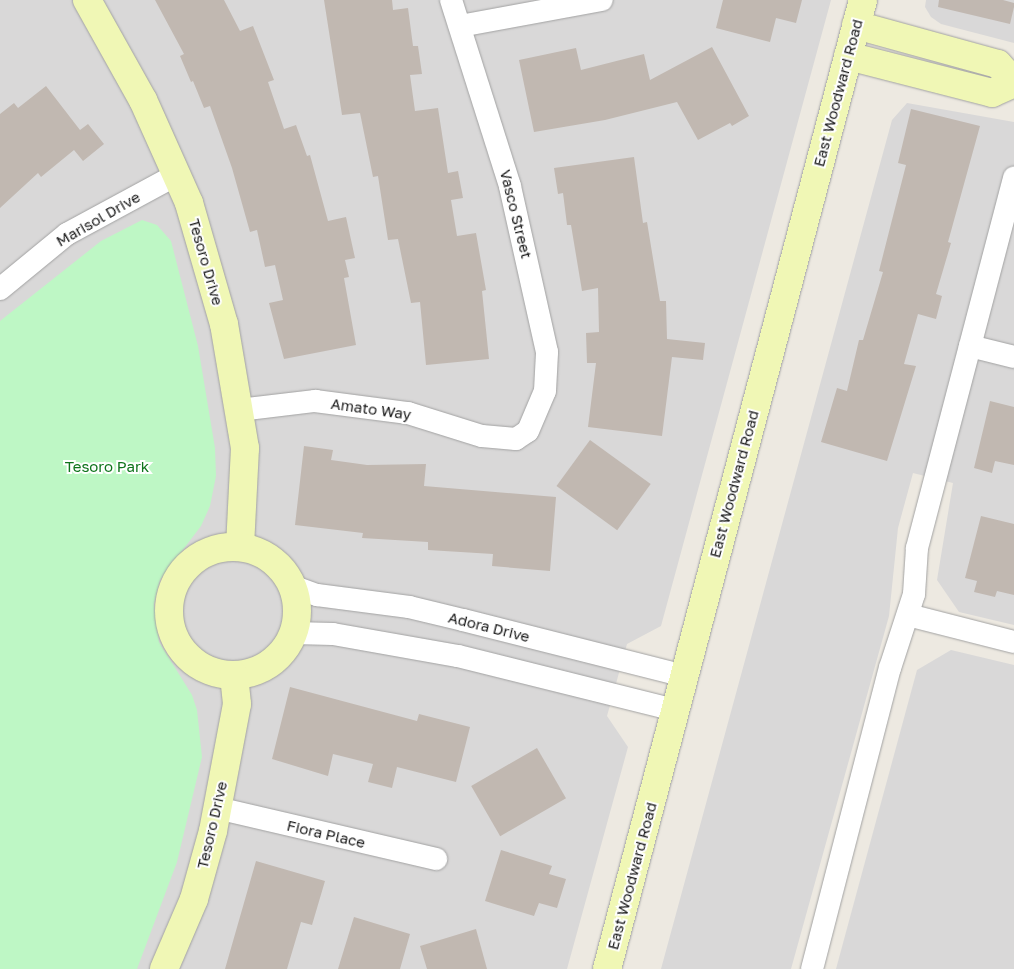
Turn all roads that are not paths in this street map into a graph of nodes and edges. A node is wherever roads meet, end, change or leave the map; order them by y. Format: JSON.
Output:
{"nodes":[{"id":1,"x":87,"y":0,"type":"edge"},
{"id":2,"x":452,"y":0,"type":"edge"},
{"id":3,"x":602,"y":0,"type":"edge"},
{"id":4,"x":860,"y":12,"type":"edge"},
{"id":5,"x":460,"y":26,"type":"junction"},
{"id":6,"x":848,"y":56,"type":"junction"},
{"id":7,"x":1014,"y":82,"type":"edge"},
{"id":8,"x":176,"y":175,"type":"junction"},
{"id":9,"x":1014,"y":177,"type":"edge"},
{"id":10,"x":0,"y":288,"type":"edge"},
{"id":11,"x":970,"y":346,"type":"junction"},
{"id":12,"x":1014,"y":357,"type":"edge"},
{"id":13,"x":239,"y":410,"type":"junction"},
{"id":14,"x":528,"y":431,"type":"joint"},
{"id":15,"x":240,"y":547,"type":"junction"},
{"id":16,"x":292,"y":586,"type":"junction"},
{"id":17,"x":908,"y":616,"type":"junction"},
{"id":18,"x":293,"y":633,"type":"junction"},
{"id":19,"x":1014,"y":642,"type":"edge"},
{"id":20,"x":234,"y":675,"type":"junction"},
{"id":21,"x":684,"y":676,"type":"junction"},
{"id":22,"x":675,"y":710,"type":"junction"},
{"id":23,"x":217,"y":808,"type":"junction"},
{"id":24,"x":436,"y":860,"type":"dead end"},
{"id":25,"x":164,"y":969,"type":"edge"},
{"id":26,"x":607,"y":969,"type":"edge"},
{"id":27,"x":812,"y":969,"type":"edge"}],
"edges":[{"from":1,"to":8,"type":"street","name":"Tesoro Drive"},
{"from":2,"to":5,"type":"street","name":"Vasco Street"},
{"from":3,"to":5,"type":"street"},
{"from":4,"to":6,"type":"street","name":"East Woodward Road"},
{"from":4,"to":7,"type":"street"},
{"from":5,"to":14,"type":"street","name":"Vasco Street"},
{"from":6,"to":7,"type":"street"},
{"from":6,"to":21,"type":"street","name":"East Woodward Road"},
{"from":8,"to":10,"type":"street","name":"Marisol Drive"},
{"from":8,"to":13,"type":"street","name":"Tesoro Drive"},
{"from":9,"to":11,"type":"street"},
{"from":11,"to":12,"type":"street"},
{"from":11,"to":17,"type":"street"},
{"from":13,"to":14,"type":"street","name":"Amato Way"},
{"from":13,"to":15,"type":"street","name":"Tesoro Drive"},
{"from":15,"to":16,"type":"street"},
{"from":15,"to":20,"type":"street"},
{"from":16,"to":18,"type":"street"},
{"from":16,"to":21,"type":"street","name":"Adora Drive"},
{"from":17,"to":19,"type":"street"},
{"from":17,"to":27,"type":"street"},
{"from":18,"to":20,"type":"street"},
{"from":18,"to":22,"type":"street"},
{"from":20,"to":23,"type":"street","name":"Tesoro Drive"},
{"from":21,"to":22,"type":"street","name":"East Woodward Road"},
{"from":22,"to":26,"type":"street","name":"East Woodward Road"},
{"from":23,"to":24,"type":"street","name":"Fiora Place"},
{"from":23,"to":25,"type":"street","name":"Tesoro Drive"}]}
